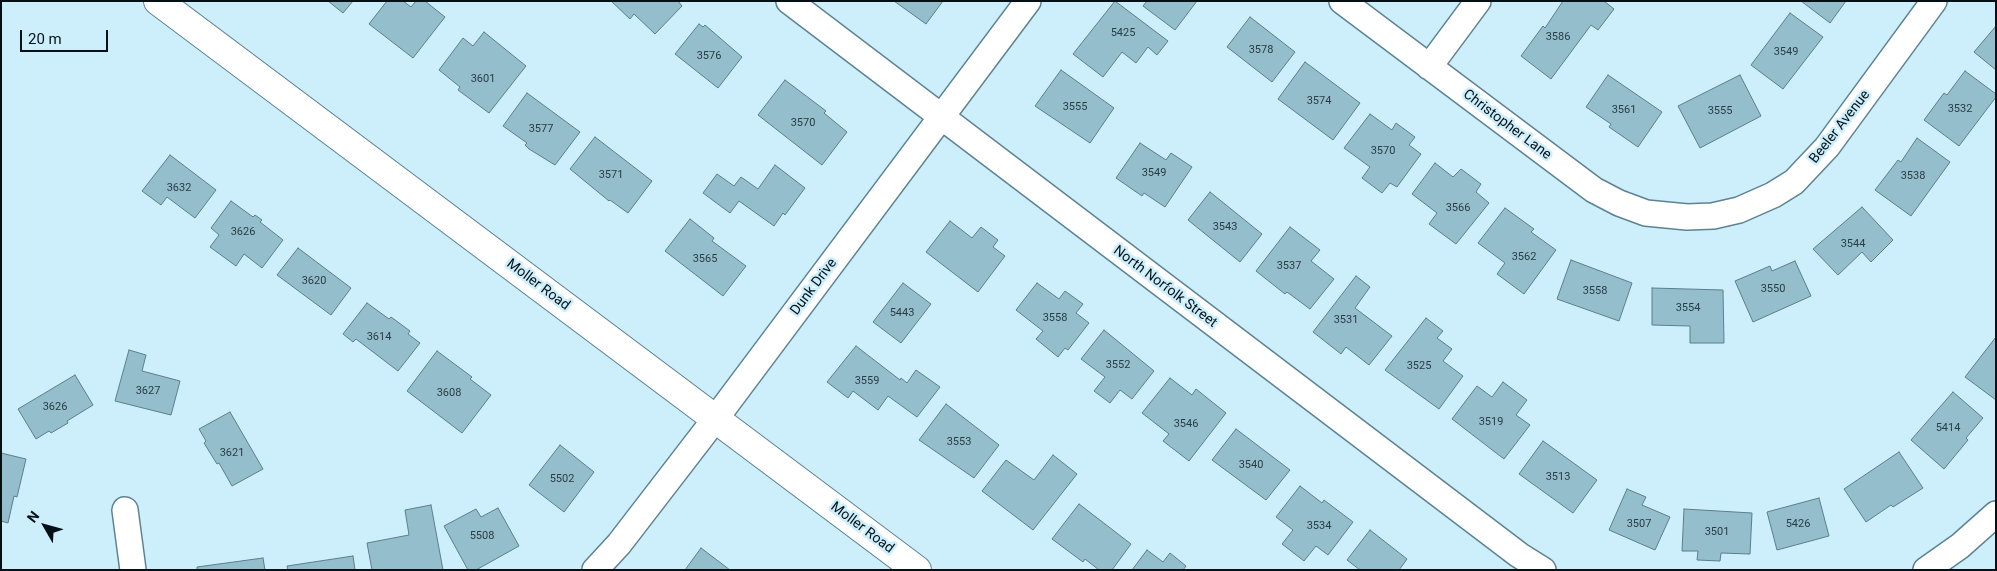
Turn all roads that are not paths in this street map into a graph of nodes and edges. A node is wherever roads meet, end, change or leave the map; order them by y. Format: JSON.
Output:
{"nodes":[{"id":1,"x":158,"y":1,"type":"edge"},
{"id":2,"x":789,"y":1,"type":"edge"},
{"id":3,"x":1028,"y":1,"type":"edge"},
{"id":4,"x":1342,"y":1,"type":"edge"},
{"id":5,"x":1478,"y":1,"type":"edge"},
{"id":6,"x":1934,"y":1,"type":"edge"},
{"id":7,"x":1429,"y":66,"type":"junction"},
{"id":8,"x":941,"y":117,"type":"junction"},
{"id":9,"x":1687,"y":218,"type":"joint"},
{"id":10,"x":716,"y":418,"type":"junction"},
{"id":11,"x":125,"y":510,"type":"dead end"},
{"id":12,"x":1996,"y":514,"type":"edge"},
{"id":13,"x":133,"y":570,"type":"edge"},
{"id":14,"x":596,"y":570,"type":"edge"},
{"id":15,"x":917,"y":570,"type":"edge"},
{"id":16,"x":1543,"y":570,"type":"edge"},
{"id":17,"x":1926,"y":570,"type":"edge"}],
"edges":[{"from":1,"to":10,"type":"main road","name":"Moller Road"},
{"from":2,"to":8,"type":"street","name":"North Norfolk Street"},
{"from":3,"to":8,"type":"street","name":"Dunk Drive"},
{"from":4,"to":7,"type":"street","name":"Christopher Lane"},
{"from":5,"to":7,"type":"street"},
{"from":6,"to":9,"type":"street","name":"Beeler Avenue"},
{"from":7,"to":9,"type":"street","name":"Christopher Lane"},
{"from":8,"to":10,"type":"street","name":"Dunk Drive"},
{"from":8,"to":16,"type":"street","name":"North Norfolk Street"},
{"from":10,"to":14,"type":"street","name":"Dunk Drive"},
{"from":10,"to":15,"type":"main road","name":"Moller Road"},
{"from":11,"to":13,"type":"street"},
{"from":12,"to":17,"type":"street"}]}
